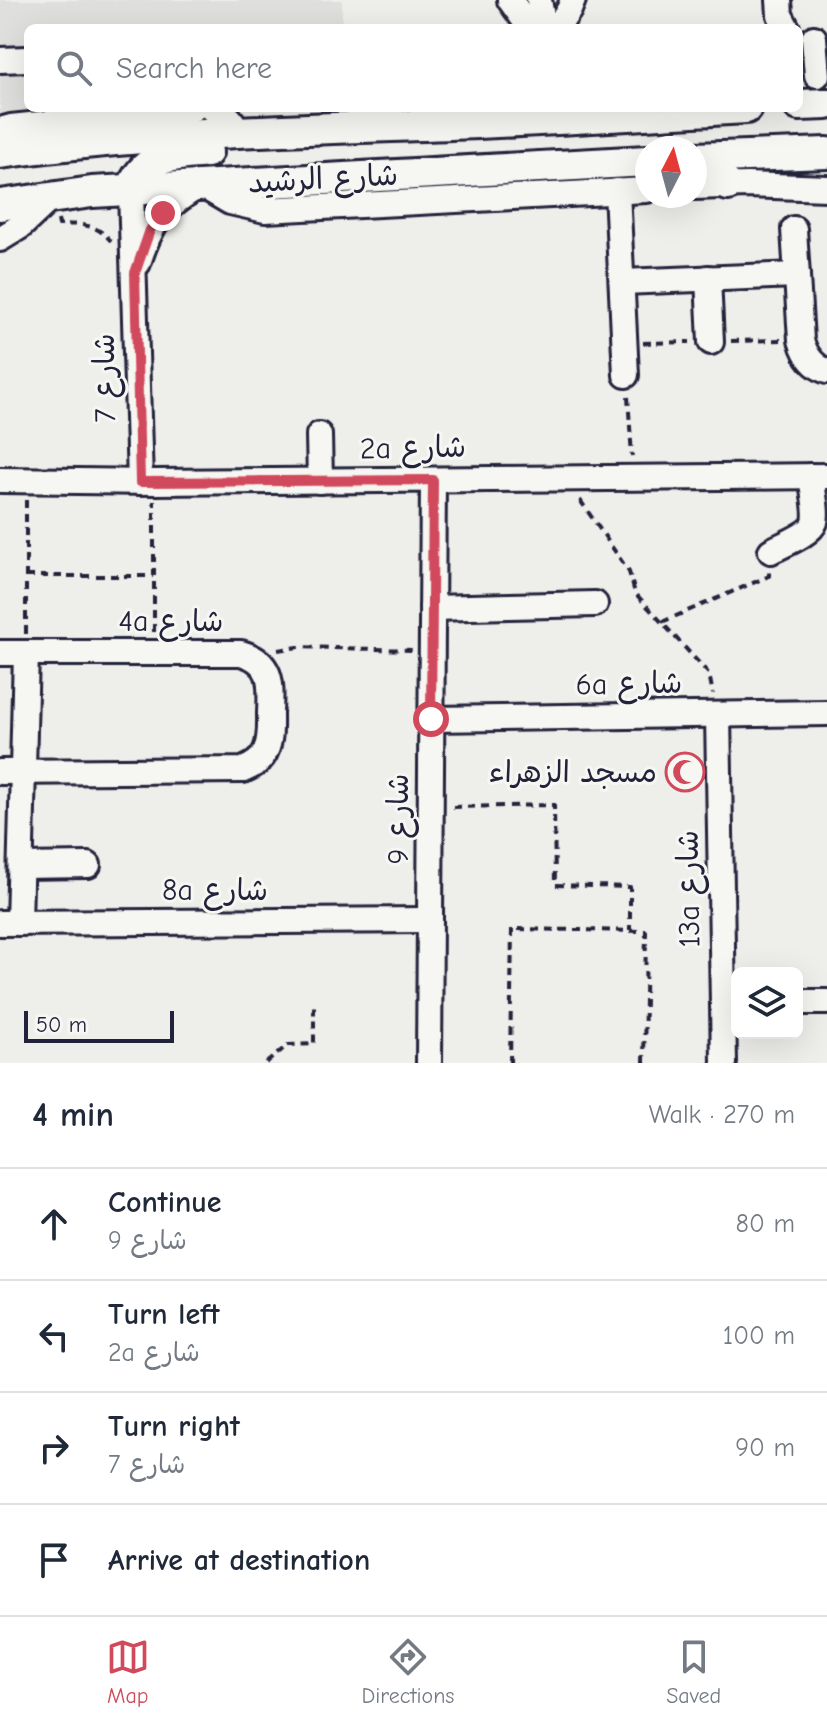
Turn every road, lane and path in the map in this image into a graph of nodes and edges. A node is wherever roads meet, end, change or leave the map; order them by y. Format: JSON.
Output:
{"nodes":[{"id":1,"x":510,"y":0,"type":"edge"},
{"id":2,"x":573,"y":0,"type":"edge"},
{"id":3,"x":779,"y":0,"type":"edge"},
{"id":4,"x":529,"y":24,"type":"edge"},
{"id":5,"x":533,"y":24,"type":"edge"},
{"id":6,"x":543,"y":24,"type":"edge"},
{"id":7,"x":560,"y":24,"type":"edge"},
{"id":8,"x":785,"y":24,"type":"edge"},
{"id":9,"x":813,"y":37,"type":"edge"},
{"id":10,"x":24,"y":59,"type":"edge"},
{"id":11,"x":0,"y":60,"type":"edge"},
{"id":12,"x":814,"y":75,"type":"edge"},
{"id":13,"x":827,"y":104,"type":"edge"},
{"id":14,"x":803,"y":105,"type":"edge"},
{"id":15,"x":168,"y":112,"type":"edge"},
{"id":16,"x":221,"y":112,"type":"edge"},
{"id":17,"x":584,"y":112,"type":"edge"},
{"id":18,"x":487,"y":115,"type":"edge"},
{"id":19,"x":333,"y":127,"type":"junction"},
{"id":20,"x":0,"y":130,"type":"edge"},
{"id":21,"x":238,"y":131,"type":"junction"},
{"id":22,"x":0,"y":153,"type":"edge"},
{"id":23,"x":827,"y":153,"type":"edge"},
{"id":24,"x":635,"y":162,"type":"edge"},
{"id":25,"x":707,"y":167,"type":"edge"},
{"id":26,"x":707,"y":174,"type":"edge"},
{"id":27,"x":728,"y":185,"type":"joint"},
{"id":28,"x":200,"y":186,"type":"junction"},
{"id":29,"x":827,"y":188,"type":"edge"},
{"id":30,"x":635,"y":190,"type":"edge"},
{"id":31,"x":131,"y":191,"type":"junction"},
{"id":32,"x":617,"y":191,"type":"junction"},
{"id":33,"x":53,"y":196,"type":"junction"},
{"id":34,"x":0,"y":205,"type":"edge"},
{"id":35,"x":794,"y":229,"type":"dead end"},
{"id":36,"x":0,"y":239,"type":"edge"},
{"id":37,"x":112,"y":244,"type":"dead end"},
{"id":38,"x":135,"y":273,"type":"junction"},
{"id":39,"x":797,"y":275,"type":"junction"},
{"id":40,"x":708,"y":278,"type":"junction"},
{"id":41,"x":622,"y":282,"type":"junction"},
{"id":42,"x":711,"y":342,"type":"dead end"},
{"id":43,"x":827,"y":371,"type":"edge"},
{"id":44,"x":626,"y":375,"type":"joint"},
{"id":45,"x":319,"y":435,"type":"dead end"},
{"id":46,"x":819,"y":476,"type":"edge"},
{"id":47,"x":634,"y":478,"type":"junction"},
{"id":48,"x":565,"y":479,"type":"junction"},
{"id":49,"x":0,"y":480,"type":"edge"},
{"id":50,"x":433,"y":480,"type":"junction"},
{"id":51,"x":26,"y":481,"type":"junction"},
{"id":52,"x":320,"y":481,"type":"junction"},
{"id":53,"x":147,"y":482,"type":"junction"},
{"id":54,"x":771,"y":551,"type":"joint"},
{"id":55,"x":26,"y":576,"type":"junction"},
{"id":56,"x":153,"y":576,"type":"junction"},
{"id":57,"x":595,"y":604,"type":"dead end"},
{"id":58,"x":432,"y":608,"type":"junction"},
{"id":59,"x":662,"y":622,"type":"junction"},
{"id":60,"x":432,"y":651,"type":"junction"},
{"id":61,"x":0,"y":653,"type":"edge"},
{"id":62,"x":26,"y":653,"type":"junction"},
{"id":63,"x":154,"y":653,"type":"junction"},
{"id":64,"x":257,"y":659,"type":"junction"},
{"id":65,"x":827,"y":713,"type":"edge"},
{"id":66,"x":718,"y":715,"type":"junction"},
{"id":67,"x":431,"y":719,"type":"junction"},
{"id":68,"x":12,"y":772,"type":"edge"},
{"id":69,"x":431,"y":808,"type":"junction"},
{"id":70,"x":88,"y":865,"type":"dead end"},
{"id":71,"x":21,"y":866,"type":"junction"},
{"id":72,"x":430,"y":920,"type":"junction"},
{"id":73,"x":9,"y":923,"type":"edge"},
{"id":74,"x":630,"y":930,"type":"junction"},
{"id":75,"x":730,"y":1002,"type":"edge"},
{"id":76,"x":803,"y":1002,"type":"edge"},
{"id":77,"x":827,"y":1002,"type":"edge"},
{"id":78,"x":314,"y":1003,"type":"dead end"},
{"id":79,"x":266,"y":1063,"type":"edge"},
{"id":80,"x":429,"y":1063,"type":"edge"},
{"id":81,"x":510,"y":1063,"type":"edge"},
{"id":82,"x":644,"y":1063,"type":"edge"},
{"id":83,"x":724,"y":1063,"type":"edge"}],
"edges":[{"from":1,"to":4,"type":"street"},
{"from":2,"to":7,"type":"street"},
{"from":3,"to":8,"type":"street"},
{"from":5,"to":6,"type":"street"},
{"from":9,"to":12,"type":"street"},
{"from":10,"to":11,"type":"street"},
{"from":13,"to":14,"type":"main road"},
{"from":15,"to":20,"type":"street"},
{"from":16,"to":21,"type":"street"},
{"from":17,"to":18,"type":"main road","name":"شارع الرشيد"},
{"from":18,"to":19,"type":"main road","name":"شارع الرشيد"},
{"from":19,"to":21,"type":"main road","name":"شارع الرشيد"},
{"from":19,"to":31,"type":"main road"},
{"from":21,"to":22,"type":"main road","name":"شارع الرشيد"},
{"from":23,"to":25,"type":"main road"},
{"from":24,"to":28,"type":"main road","name":"شارع الرشيد"},
{"from":26,"to":27,"type":"main road"},
{"from":27,"to":29,"type":"street"},
{"from":28,"to":31,"type":"main road","name":"شارع الرشيد"},
{"from":28,"to":32,"type":"street"},
{"from":28,"to":38,"type":"street","name":"شارع 7"},
{"from":30,"to":32,"type":"street"},
{"from":31,"to":33,"type":"main road","name":"شارع الرشيد"},
{"from":31,"to":38,"type":"street","name":"شارع 7"},
{"from":32,"to":41,"type":"street"},
{"from":33,"to":34,"type":"main road","name":"شارع الرشيد"},
{"from":33,"to":36,"type":"street"},
{"from":33,"to":37,"type":"path"},
{"from":35,"to":39,"type":"street"},
{"from":38,"to":53,"type":"street","name":"شارع 7"},
{"from":39,"to":40,"type":"street"},
{"from":39,"to":43,"type":"street"},
{"from":40,"to":41,"type":"street"},
{"from":40,"to":42,"type":"street"},
{"from":41,"to":44,"type":"street"},
{"from":44,"to":47,"type":"path"},
{"from":45,"to":52,"type":"street"},
{"from":46,"to":47,"type":"street","name":"2a شارع"},
{"from":46,"to":54,"type":"street"},
{"from":47,"to":48,"type":"street","name":"2a شارع"},
{"from":48,"to":50,"type":"street","name":"2a شارع"},
{"from":48,"to":59,"type":"path"},
{"from":49,"to":51,"type":"street","name":"2a شارع"},
{"from":50,"to":52,"type":"street","name":"2a شارع"},
{"from":50,"to":58,"type":"street","name":"شارع 9"},
{"from":51,"to":53,"type":"street","name":"2a شارع"},
{"from":51,"to":55,"type":"path"},
{"from":52,"to":53,"type":"street","name":"2a شارع"},
{"from":53,"to":56,"type":"path"},
{"from":54,"to":59,"type":"path"},
{"from":55,"to":56,"type":"path"},
{"from":55,"to":62,"type":"path"},
{"from":56,"to":63,"type":"path"},
{"from":57,"to":58,"type":"street"},
{"from":58,"to":60,"type":"street","name":"شارع 9"},
{"from":59,"to":66,"type":"path"},
{"from":60,"to":64,"type":"path"},
{"from":60,"to":67,"type":"street","name":"شارع 9"},
{"from":61,"to":62,"type":"street","name":"4a شارع"},
{"from":62,"to":63,"type":"street","name":"4a شارع"},
{"from":62,"to":68,"type":"street"},
{"from":63,"to":64,"type":"street","name":"4a شارع"},
{"from":64,"to":68,"type":"street","name":"4a شارع"},
{"from":65,"to":66,"type":"street","name":"6a شارع"},
{"from":66,"to":67,"type":"street","name":"6a شارع"},
{"from":66,"to":75,"type":"street","name":"13a شارع"},
{"from":67,"to":69,"type":"street","name":"شارع 9"},
{"from":68,"to":71,"type":"street"},
{"from":69,"to":72,"type":"street","name":"شارع 9"},
{"from":69,"to":74,"type":"path"},
{"from":70,"to":71,"type":"street"},
{"from":71,"to":73,"type":"street"},
{"from":72,"to":73,"type":"street","name":"8a شارع"},
{"from":72,"to":80,"type":"street","name":"شارع 9"},
{"from":74,"to":81,"type":"path"},
{"from":74,"to":82,"type":"path"},
{"from":75,"to":83,"type":"street","name":"13a شارع"},
{"from":76,"to":77,"type":"street"},
{"from":78,"to":79,"type":"path"}]}
